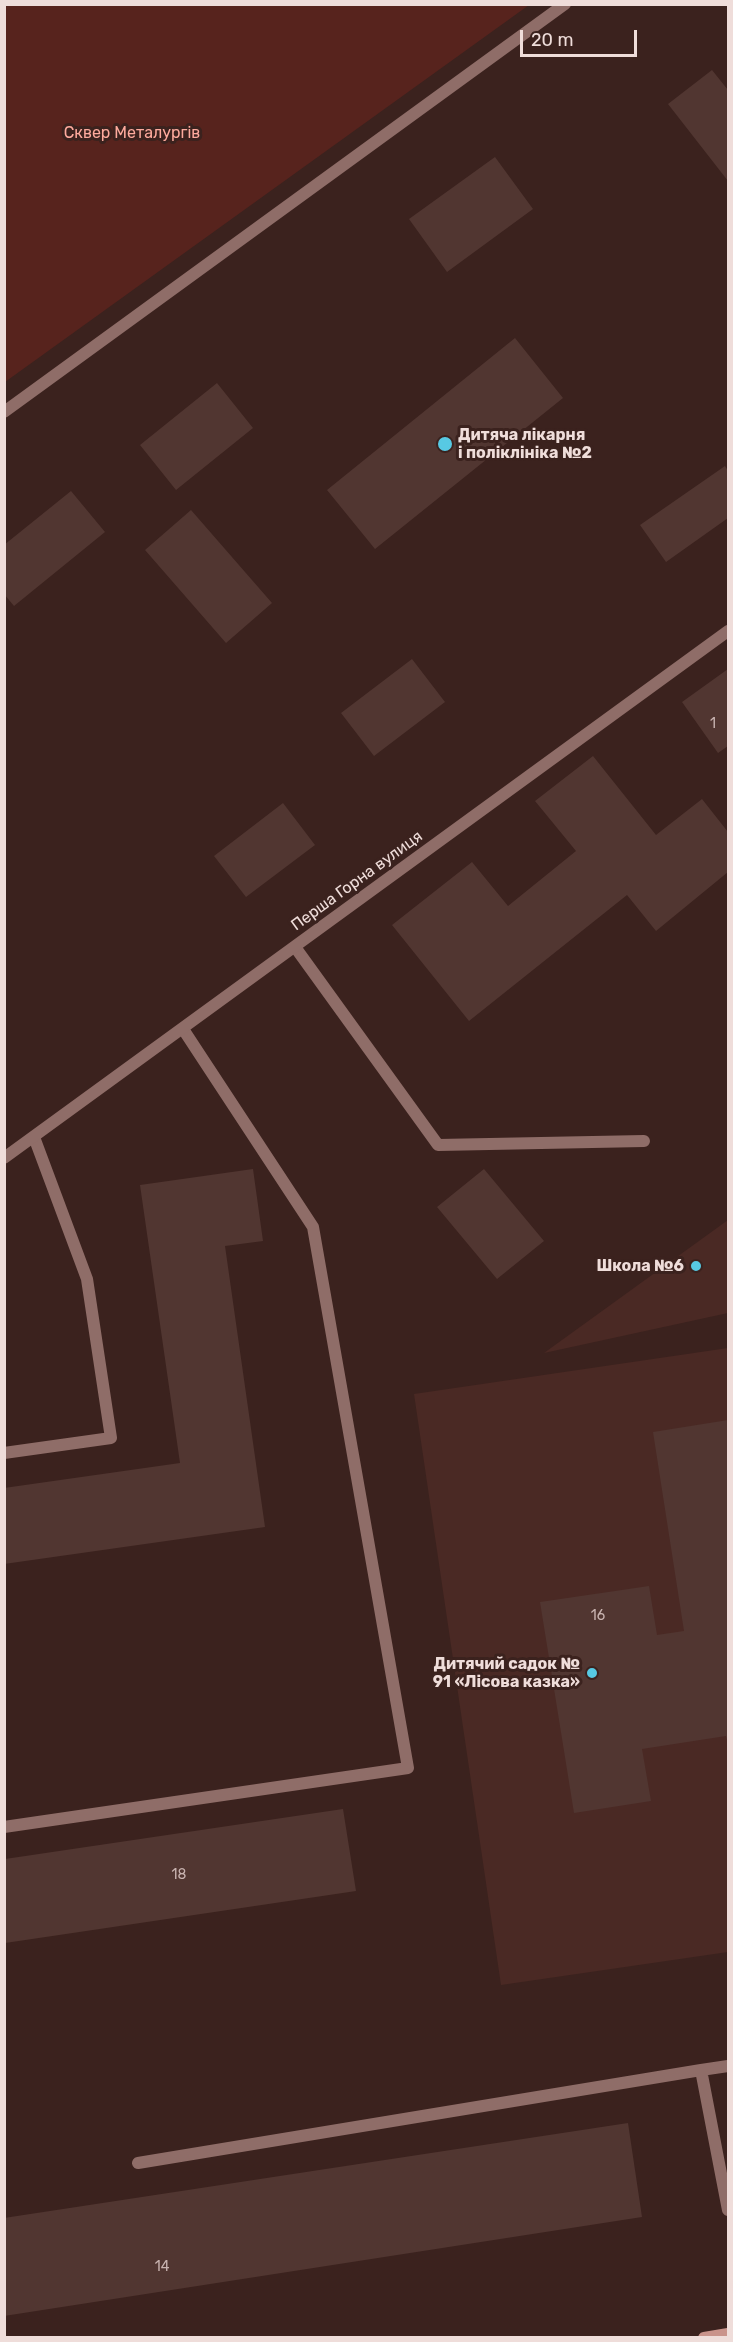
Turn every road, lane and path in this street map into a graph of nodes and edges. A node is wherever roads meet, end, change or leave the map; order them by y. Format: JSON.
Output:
{"nodes":[{"id":1,"x":565,"y":4,"type":"edge"},
{"id":2,"x":4,"y":412,"type":"edge"},
{"id":3,"x":729,"y":631,"type":"edge"},
{"id":4,"x":295,"y":947,"type":"junction"},
{"id":5,"x":183,"y":1029,"type":"junction"},
{"id":6,"x":34,"y":1137,"type":"junction"},
{"id":7,"x":644,"y":1142,"type":"dead end"},
{"id":8,"x":4,"y":1158,"type":"edge"},
{"id":9,"x":4,"y":1453,"type":"edge"},
{"id":10,"x":4,"y":1827,"type":"edge"},
{"id":11,"x":729,"y":2066,"type":"edge"},
{"id":12,"x":701,"y":2070,"type":"junction"},
{"id":13,"x":138,"y":2163,"type":"dead end"},
{"id":14,"x":729,"y":2210,"type":"edge"},
{"id":15,"x":729,"y":2334,"type":"edge"},
{"id":16,"x":704,"y":2337,"type":"edge"}],
"edges":[{"from":1,"to":2,"type":"street"},
{"from":3,"to":4,"type":"street","name":"Перша Горна вулиця"},
{"from":4,"to":5,"type":"street","name":"Перша Горна вулиця"},
{"from":4,"to":7,"type":"street"},
{"from":5,"to":6,"type":"street","name":"Перша Горна вулиця"},
{"from":5,"to":10,"type":"street"},
{"from":6,"to":8,"type":"street","name":"Перша Горна вулиця"},
{"from":6,"to":9,"type":"street"},
{"from":11,"to":12,"type":"street"},
{"from":12,"to":13,"type":"street"},
{"from":12,"to":14,"type":"street"},
{"from":15,"to":16,"type":"main road"}]}
